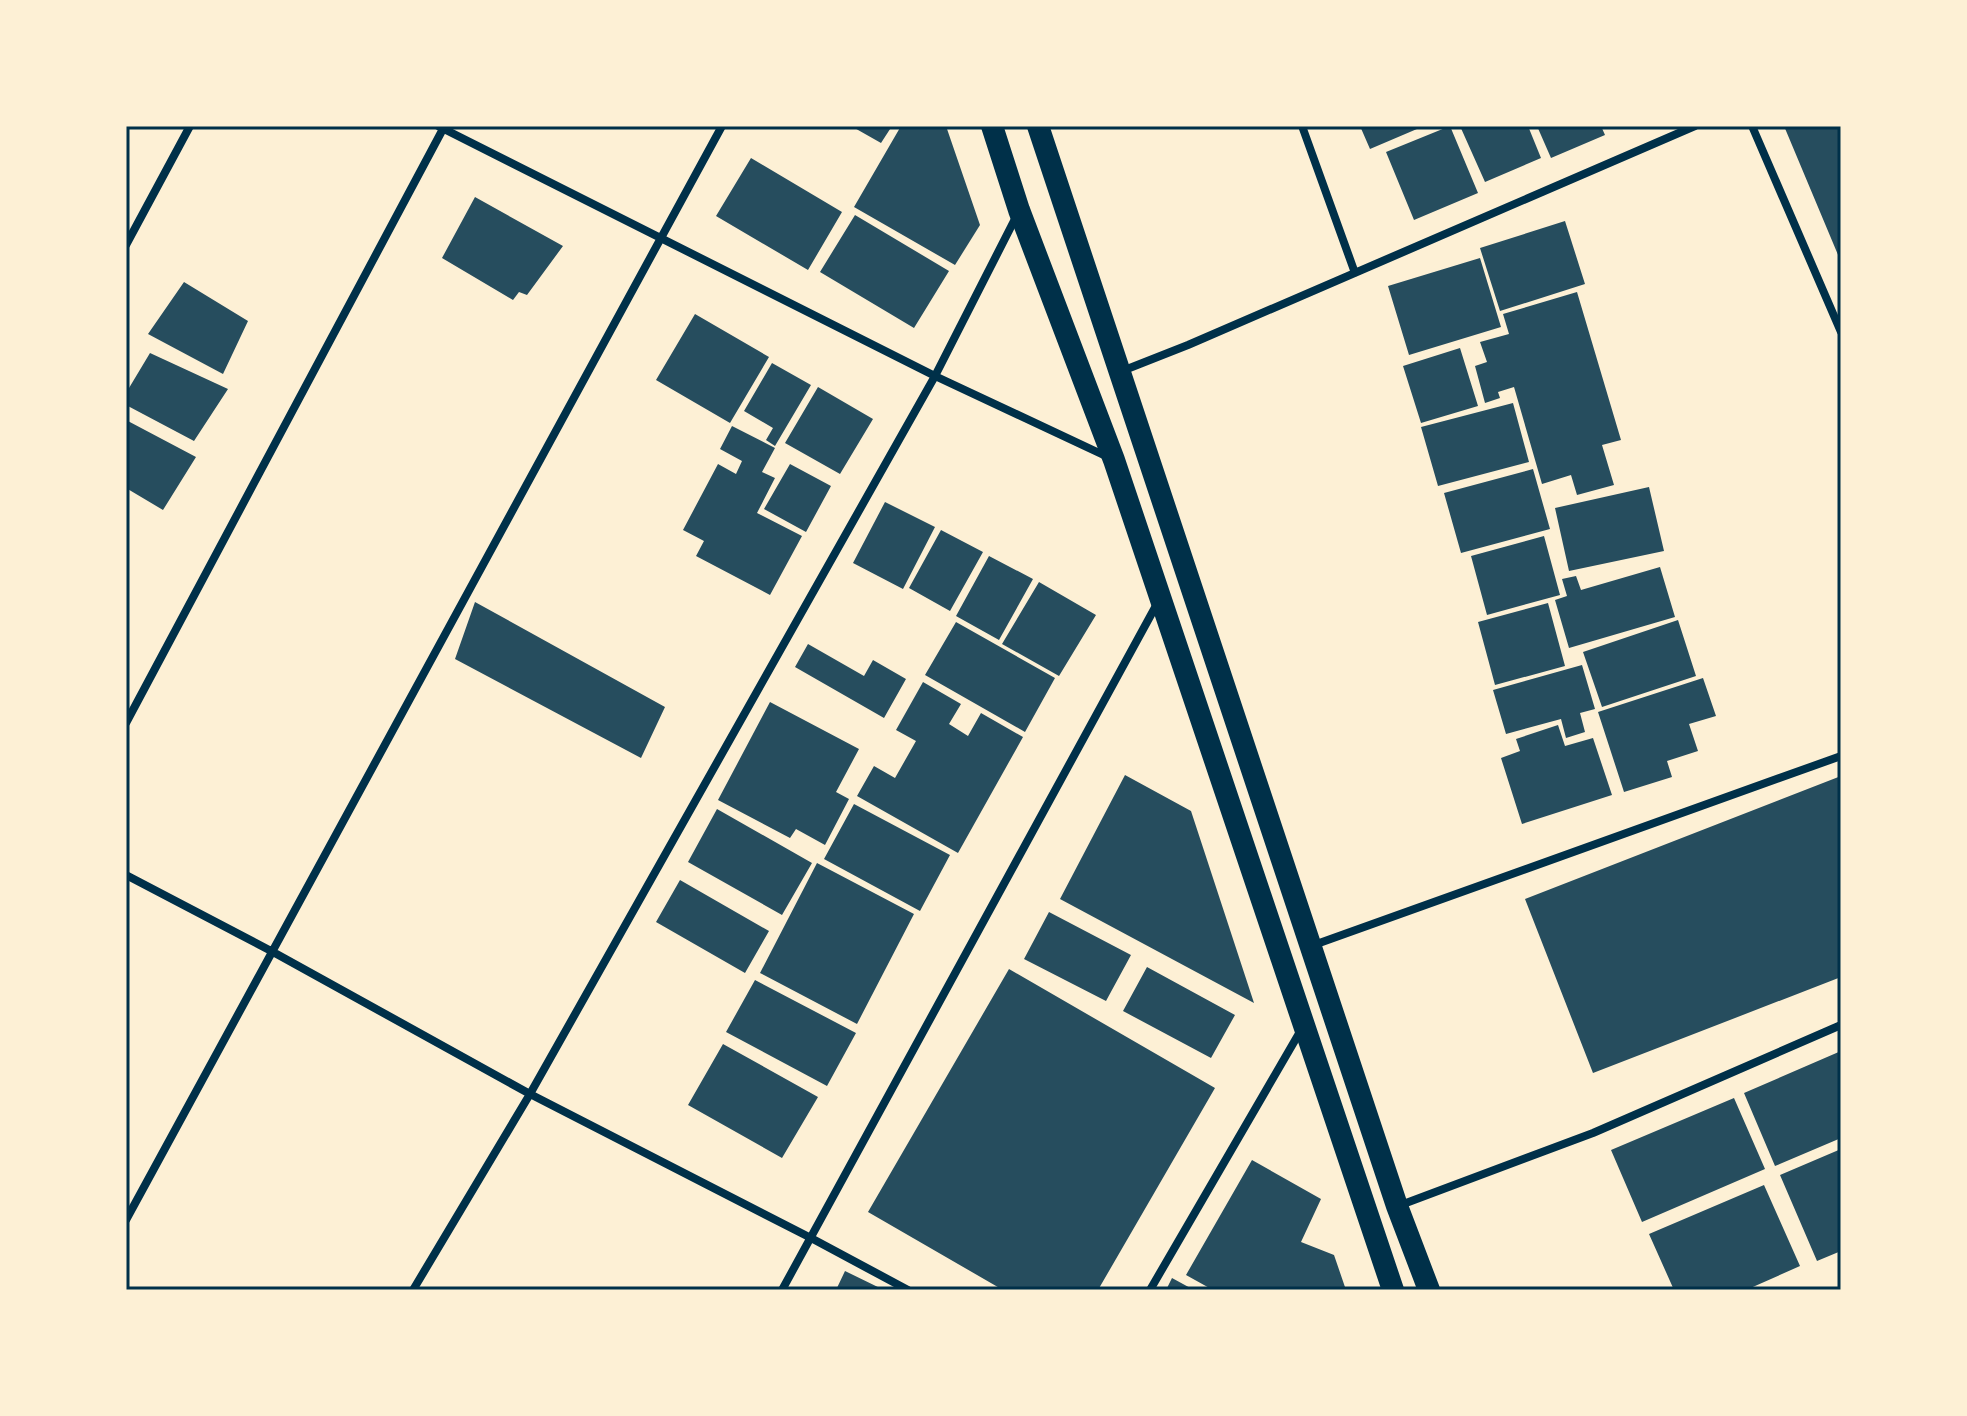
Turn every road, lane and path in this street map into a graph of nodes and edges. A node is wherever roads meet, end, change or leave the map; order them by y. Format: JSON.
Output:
{"nodes":[{"id":1,"x":190,"y":126,"type":"edge"},
{"id":2,"x":722,"y":126,"type":"edge"},
{"id":3,"x":992,"y":126,"type":"edge"},
{"id":4,"x":1038,"y":126,"type":"edge"},
{"id":5,"x":1302,"y":126,"type":"edge"},
{"id":6,"x":1695,"y":126,"type":"edge"},
{"id":7,"x":1752,"y":126,"type":"edge"},
{"id":8,"x":442,"y":127,"type":"edge"},
{"id":9,"x":1019,"y":210,"type":"junction"},
{"id":10,"x":662,"y":238,"type":"junction"},
{"id":11,"x":126,"y":245,"type":"edge"},
{"id":12,"x":1355,"y":273,"type":"junction"},
{"id":13,"x":1841,"y":332,"type":"edge"},
{"id":14,"x":1121,"y":372,"type":"junction"},
{"id":15,"x":935,"y":376,"type":"junction"},
{"id":16,"x":1114,"y":460,"type":"junction"},
{"id":17,"x":1160,"y":598,"type":"junction"},
{"id":18,"x":126,"y":723,"type":"edge"},
{"id":19,"x":1841,"y":756,"type":"edge"},
{"id":20,"x":126,"y":875,"type":"edge"},
{"id":21,"x":1311,"y":947,"type":"junction"},
{"id":22,"x":273,"y":952,"type":"junction"},
{"id":23,"x":1841,"y":1025,"type":"edge"},
{"id":24,"x":1303,"y":1026,"type":"junction"},
{"id":25,"x":530,"y":1094,"type":"junction"},
{"id":26,"x":1397,"y":1206,"type":"junction"},
{"id":27,"x":126,"y":1220,"type":"edge"},
{"id":28,"x":811,"y":1238,"type":"junction"},
{"id":29,"x":413,"y":1290,"type":"edge"},
{"id":30,"x":782,"y":1290,"type":"edge"},
{"id":31,"x":908,"y":1290,"type":"edge"},
{"id":32,"x":1150,"y":1290,"type":"edge"},
{"id":33,"x":1393,"y":1290,"type":"edge"},
{"id":34,"x":1429,"y":1290,"type":"edge"}],
"edges":[{"from":1,"to":11,"type":"street"},
{"from":2,"to":10,"type":"street"},
{"from":3,"to":9,"type":"highway"},
{"from":4,"to":14,"type":"highway"},
{"from":5,"to":12,"type":"street"},
{"from":6,"to":12,"type":"street"},
{"from":7,"to":13,"type":"street"},
{"from":8,"to":10,"type":"street"},
{"from":8,"to":18,"type":"street"},
{"from":9,"to":15,"type":"street"},
{"from":9,"to":16,"type":"highway"},
{"from":10,"to":15,"type":"street"},
{"from":10,"to":22,"type":"street"},
{"from":12,"to":14,"type":"street"},
{"from":14,"to":21,"type":"highway"},
{"from":15,"to":16,"type":"street"},
{"from":15,"to":25,"type":"street"},
{"from":16,"to":17,"type":"highway"},
{"from":17,"to":24,"type":"highway"},
{"from":17,"to":28,"type":"street"},
{"from":19,"to":21,"type":"street"},
{"from":20,"to":22,"type":"street"},
{"from":21,"to":26,"type":"highway"},
{"from":22,"to":25,"type":"street"},
{"from":22,"to":27,"type":"street"},
{"from":23,"to":26,"type":"street"},
{"from":24,"to":32,"type":"street"},
{"from":24,"to":33,"type":"highway"},
{"from":25,"to":28,"type":"street"},
{"from":25,"to":29,"type":"street"},
{"from":26,"to":34,"type":"highway"},
{"from":28,"to":30,"type":"street"},
{"from":28,"to":31,"type":"street"}]}
